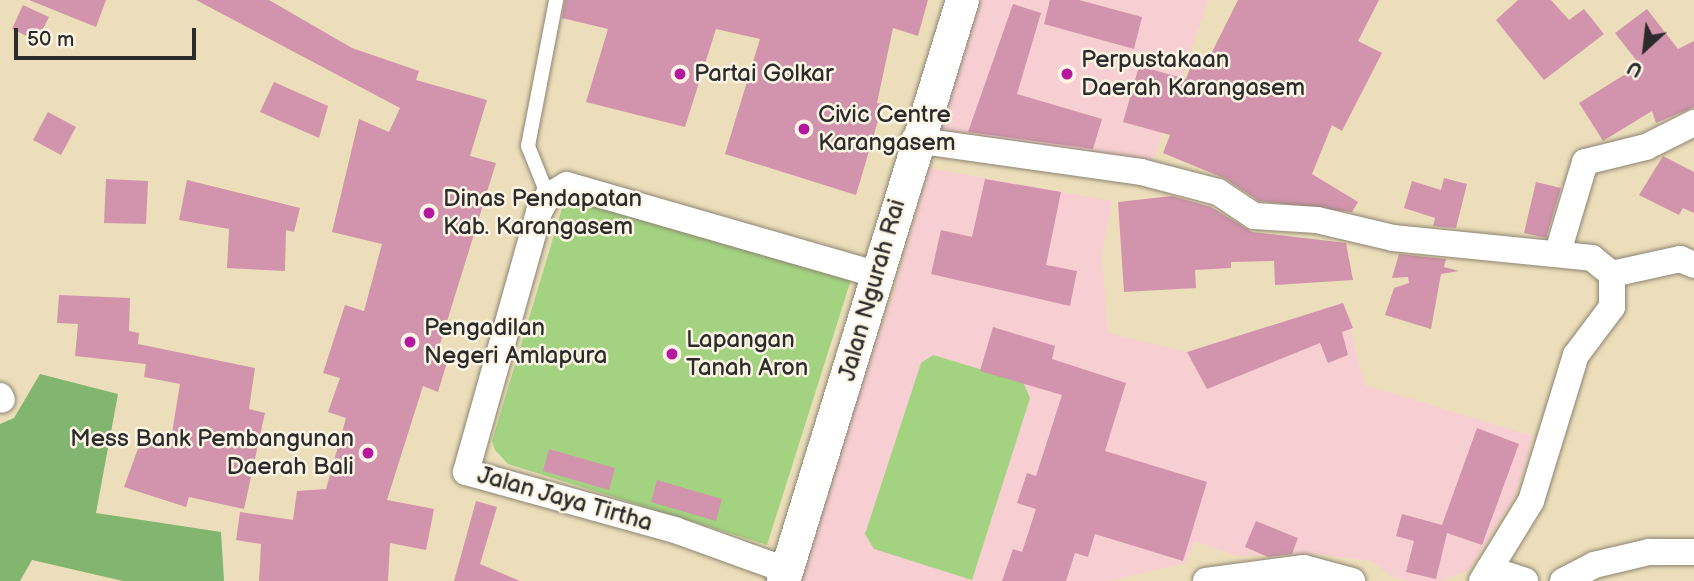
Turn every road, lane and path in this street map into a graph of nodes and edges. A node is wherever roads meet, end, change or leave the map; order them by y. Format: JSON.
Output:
{"nodes":[{"id":1,"x":556,"y":0,"type":"edge"},
{"id":2,"x":962,"y":0,"type":"edge"},
{"id":3,"x":1694,"y":123,"type":"edge"},
{"id":4,"x":914,"y":140,"type":"junction"},
{"id":5,"x":548,"y":195,"type":"junction"},
{"id":6,"x":1558,"y":252,"type":"junction"},
{"id":7,"x":1694,"y":265,"type":"edge"},
{"id":8,"x":1612,"y":274,"type":"junction"},
{"id":9,"x":878,"y":275,"type":"junction"},
{"id":10,"x":1694,"y":552,"type":"edge"},
{"id":11,"x":1486,"y":575,"type":"edge"},
{"id":12,"x":784,"y":576,"type":"edge"},
{"id":13,"x":1206,"y":581,"type":"edge"},
{"id":14,"x":1352,"y":581,"type":"edge"},
{"id":15,"x":1525,"y":581,"type":"edge"},
{"id":16,"x":1563,"y":581,"type":"edge"}],
"edges":[{"from":1,"to":5,"type":"lane"},
{"from":2,"to":4,"type":"street","name":"Jalan Ngurah Rai"},
{"from":3,"to":6,"type":"street"},
{"from":4,"to":6,"type":"street"},
{"from":4,"to":9,"type":"street","name":"Jalan Ngurah Rai"},
{"from":5,"to":9,"type":"street"},
{"from":5,"to":12,"type":"street","name":"Jalan Jaya Tirtha"},
{"from":6,"to":8,"type":"street"},
{"from":7,"to":8,"type":"street"},
{"from":8,"to":11,"type":"street"},
{"from":9,"to":12,"type":"street","name":"Jalan Ngurah Rai"},
{"from":10,"to":16,"type":"street"},
{"from":11,"to":15,"type":"street"},
{"from":13,"to":14,"type":"street"}]}
